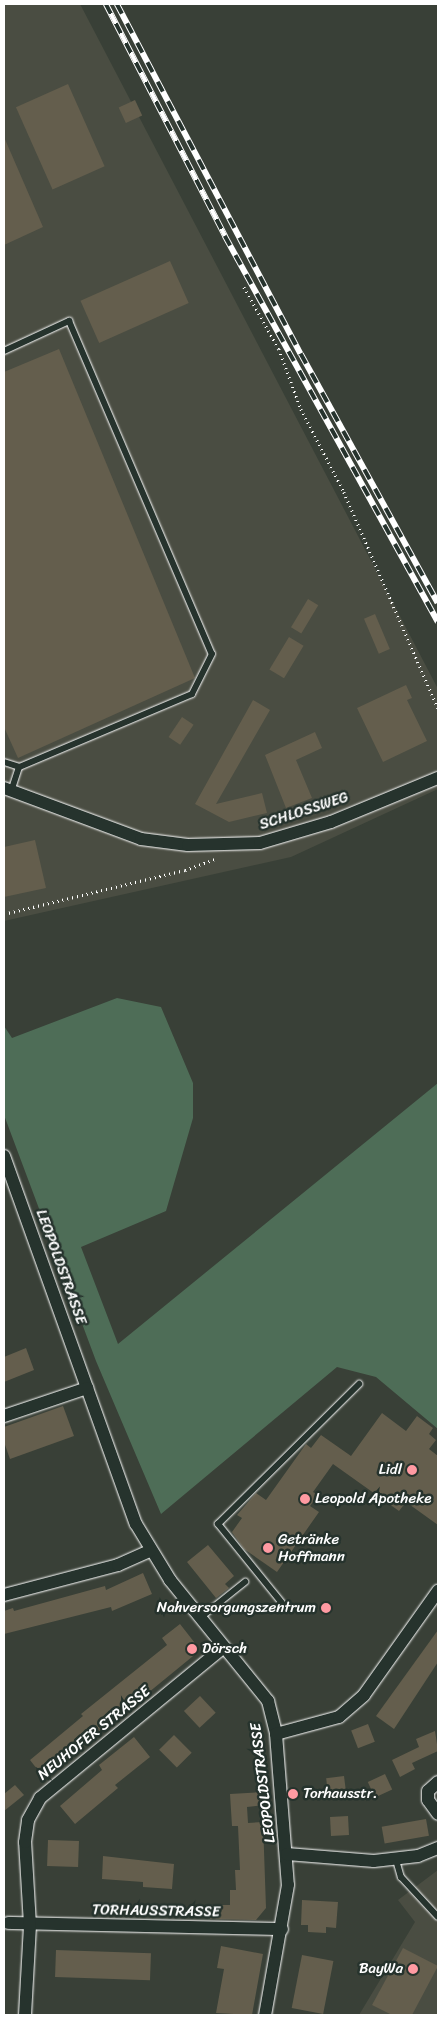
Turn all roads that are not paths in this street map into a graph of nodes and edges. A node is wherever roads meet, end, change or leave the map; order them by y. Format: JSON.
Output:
{"nodes":[{"id":1,"x":4,"y":351,"type":"edge"},
{"id":2,"x":4,"y":762,"type":"edge"},
{"id":3,"x":19,"y":767,"type":"junction"},
{"id":4,"x":438,"y":778,"type":"edge"},
{"id":5,"x":7,"y":790,"type":"edge"},
{"id":6,"x":4,"y":1156,"type":"edge"},
{"id":7,"x":359,"y":1384,"type":"dead end"},
{"id":8,"x":87,"y":1388,"type":"junction"},
{"id":9,"x":4,"y":1416,"type":"edge"},
{"id":10,"x":150,"y":1551,"type":"junction"},
{"id":11,"x":245,"y":1582,"type":"dead end"},
{"id":12,"x":438,"y":1591,"type":"edge"},
{"id":13,"x":4,"y":1595,"type":"edge"},
{"id":14,"x":282,"y":1603,"type":"dead end"},
{"id":15,"x":200,"y":1618,"type":"junction"},
{"id":16,"x":224,"y":1647,"type":"junction"},
{"id":17,"x":276,"y":1734,"type":"junction"},
{"id":18,"x":438,"y":1782,"type":"edge"},
{"id":19,"x":438,"y":1814,"type":"edge"},
{"id":20,"x":438,"y":1848,"type":"edge"},
{"id":21,"x":287,"y":1854,"type":"junction"},
{"id":22,"x":396,"y":1860,"type":"junction"},
{"id":23,"x":438,"y":1917,"type":"edge"},
{"id":24,"x":8,"y":1923,"type":"dead end"},
{"id":25,"x":30,"y":1925,"type":"junction"},
{"id":26,"x":282,"y":1929,"type":"junction"},
{"id":27,"x":25,"y":2015,"type":"edge"},
{"id":28,"x":264,"y":2015,"type":"edge"}],
"edges":[{"from":1,"to":3,"type":"lane"},
{"from":2,"to":3,"type":"lane"},
{"from":3,"to":5,"type":"lane"},
{"from":4,"to":5,"type":"street","name":"SCHLOSSWEG"},
{"from":6,"to":8,"type":"street","name":"LEOPOLDSTRASSE"},
{"from":7,"to":14,"type":"lane"},
{"from":8,"to":9,"type":"street"},
{"from":8,"to":10,"type":"street","name":"LEOPOLDSTRASSE"},
{"from":10,"to":13,"type":"street"},
{"from":10,"to":15,"type":"street","name":"LEOPOLDSTRASSE"},
{"from":11,"to":15,"type":"lane"},
{"from":12,"to":17,"type":"street"},
{"from":15,"to":16,"type":"street","name":"LEOPOLDSTRASSE"},
{"from":16,"to":17,"type":"street","name":"LEOPOLDSTRASSE"},
{"from":16,"to":25,"type":"street","name":"NEUHOFER STRASSE"},
{"from":17,"to":21,"type":"street","name":"LEOPOLDSTRASSE"},
{"from":18,"to":19,"type":"street"},
{"from":20,"to":22,"type":"street"},
{"from":21,"to":22,"type":"street"},
{"from":21,"to":26,"type":"street","name":"LEOPOLDSTRASSE"},
{"from":22,"to":23,"type":"lane"},
{"from":24,"to":25,"type":"street","name":"TORHAUSSTRASSE"},
{"from":25,"to":26,"type":"street","name":"TORHAUSSTRASSE"},
{"from":25,"to":27,"type":"street","name":"NEUHOFER STRASSE"},
{"from":26,"to":28,"type":"street","name":"LEOPOLDSTRASSE"}]}
